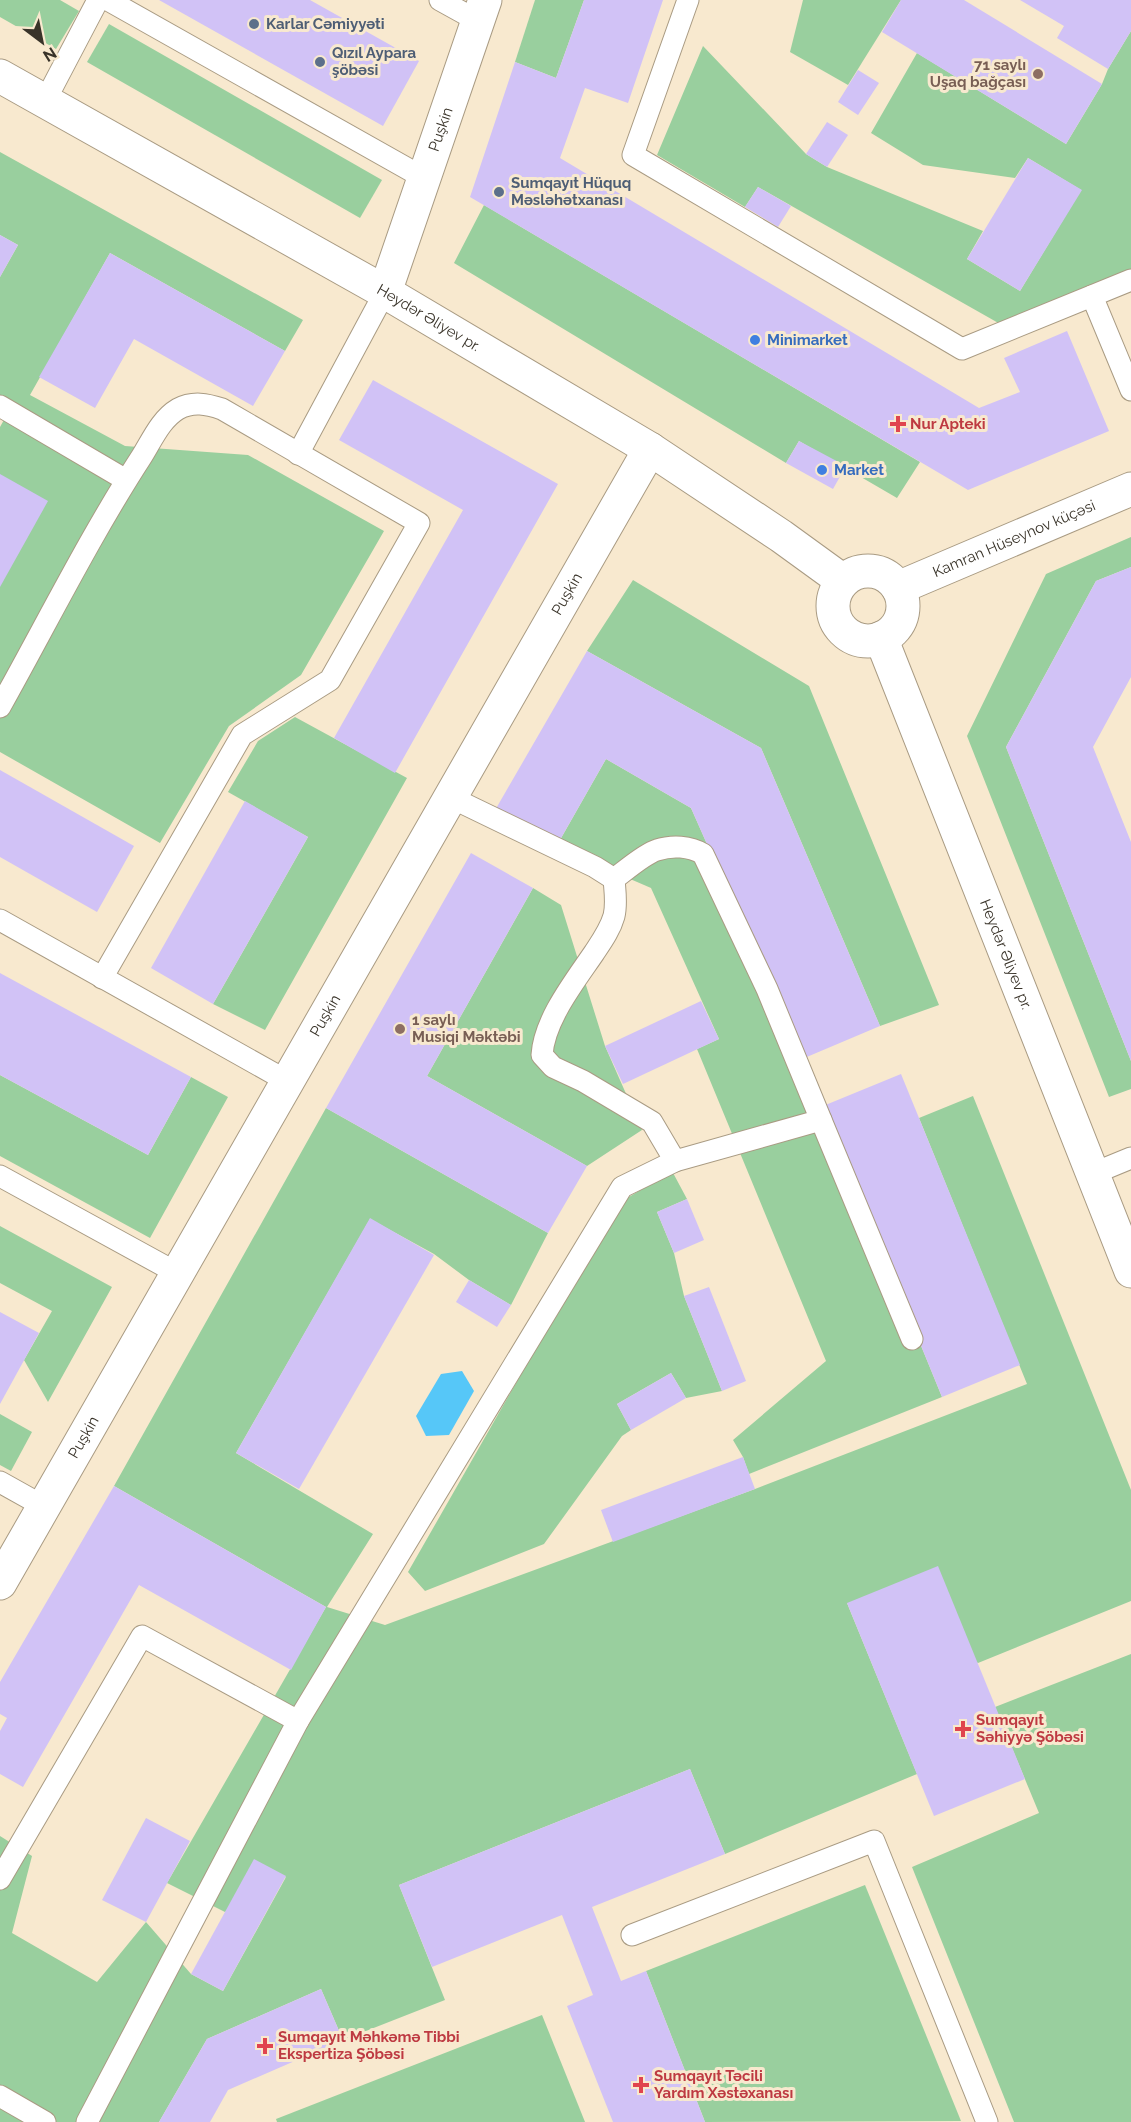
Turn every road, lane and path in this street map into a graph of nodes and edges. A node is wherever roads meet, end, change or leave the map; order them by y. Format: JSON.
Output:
{"nodes":[{"id":1,"x":98,"y":0,"type":"edge"},
{"id":2,"x":108,"y":0,"type":"edge"},
{"id":3,"x":440,"y":0,"type":"edge"},
{"id":4,"x":688,"y":0,"type":"edge"},
{"id":5,"x":481,"y":11,"type":"edge"},
{"id":6,"x":0,"y":76,"type":"edge"},
{"id":7,"x":45,"y":101,"type":"junction"},
{"id":8,"x":424,"y":178,"type":"junction"},
{"id":9,"x":1131,"y":280,"type":"edge"},
{"id":10,"x":385,"y":292,"type":"junction"},
{"id":11,"x":1092,"y":296,"type":"junction"},
{"id":12,"x":1131,"y":390,"type":"edge"},
{"id":13,"x":0,"y":406,"type":"edge"},
{"id":14,"x":650,"y":449,"type":"junction"},
{"id":15,"x":298,"y":454,"type":"junction"},
{"id":16,"x":126,"y":480,"type":"junction"},
{"id":17,"x":1131,"y":489,"type":"edge"},
{"id":18,"x":843,"y":581,"type":"junction"},
{"id":19,"x":898,"y":588,"type":"junction"},
{"id":20,"x":880,"y":638,"type":"junction"},
{"id":21,"x":0,"y":707,"type":"edge"},
{"id":22,"x":450,"y":797,"type":"junction"},
{"id":23,"x":614,"y":879,"type":"junction"},
{"id":24,"x":0,"y":920,"type":"edge"},
{"id":25,"x":102,"y":978,"type":"junction"},
{"id":26,"x":287,"y":1081,"type":"junction"},
{"id":27,"x":821,"y":1120,"type":"junction"},
{"id":28,"x":1131,"y":1158,"type":"edge"},
{"id":29,"x":675,"y":1161,"type":"junction"},
{"id":30,"x":1092,"y":1174,"type":"junction"},
{"id":31,"x":0,"y":1176,"type":"edge"},
{"id":32,"x":1131,"y":1271,"type":"edge"},
{"id":33,"x":177,"y":1273,"type":"junction"},
{"id":34,"x":912,"y":1339,"type":"dead end"},
{"id":35,"x":0,"y":1482,"type":"edge"},
{"id":36,"x":43,"y":1506,"type":"junction"},
{"id":37,"x":0,"y":1583,"type":"edge"},
{"id":38,"x":298,"y":1721,"type":"junction"},
{"id":39,"x":0,"y":1879,"type":"edge"},
{"id":40,"x":632,"y":1935,"type":"dead end"},
{"id":41,"x":0,"y":2096,"type":"edge"},
{"id":42,"x":45,"y":2122,"type":"edge"},
{"id":43,"x":87,"y":2122,"type":"edge"},
{"id":44,"x":987,"y":2122,"type":"edge"}],
"edges":[{"from":1,"to":7,"type":"lane"},
{"from":2,"to":8,"type":"lane"},
{"from":3,"to":5,"type":"lane"},
{"from":4,"to":11,"type":"lane"},
{"from":5,"to":8,"type":"main road","name":"Puşkin"},
{"from":6,"to":7,"type":"main road","name":"Heydər Əliyev pr."},
{"from":7,"to":10,"type":"main road","name":"Heydər Əliyev pr."},
{"from":8,"to":10,"type":"main road","name":"Puşkin"},
{"from":9,"to":11,"type":"lane"},
{"from":10,"to":14,"type":"main road","name":"Heydər Əliyev pr."},
{"from":10,"to":15,"type":"lane"},
{"from":11,"to":12,"type":"lane"},
{"from":13,"to":16,"type":"lane"},
{"from":14,"to":18,"type":"main road","name":"Heydər Əliyev pr."},
{"from":14,"to":22,"type":"main road","name":"Puşkin"},
{"from":15,"to":16,"type":"lane"},
{"from":15,"to":25,"type":"lane"},
{"from":16,"to":21,"type":"lane"},
{"from":17,"to":19,"type":"main road","name":"Kamran Hüseynov küçəsi"},
{"from":18,"to":19,"type":"main road"},
{"from":18,"to":20,"type":"main road"},
{"from":19,"to":20,"type":"main road"},
{"from":20,"to":30,"type":"main road","name":"Heydər Əliyev pr."},
{"from":22,"to":23,"type":"lane"},
{"from":22,"to":26,"type":"main road","name":"Puşkin"},
{"from":23,"to":27,"type":"lane"},
{"from":23,"to":29,"type":"lane"},
{"from":24,"to":25,"type":"lane"},
{"from":25,"to":26,"type":"lane"},
{"from":26,"to":33,"type":"main road","name":"Puşkin"},
{"from":27,"to":29,"type":"lane"},
{"from":27,"to":34,"type":"lane"},
{"from":28,"to":30,"type":"lane"},
{"from":29,"to":38,"type":"lane"},
{"from":30,"to":32,"type":"main road","name":"Heydər Əliyev pr."},
{"from":31,"to":33,"type":"lane"},
{"from":33,"to":36,"type":"main road","name":"Puşkin"},
{"from":35,"to":36,"type":"lane"},
{"from":36,"to":37,"type":"main road","name":"Puşkin"},
{"from":38,"to":39,"type":"lane"},
{"from":38,"to":43,"type":"lane"},
{"from":40,"to":44,"type":"lane"},
{"from":41,"to":42,"type":"lane"}]}
